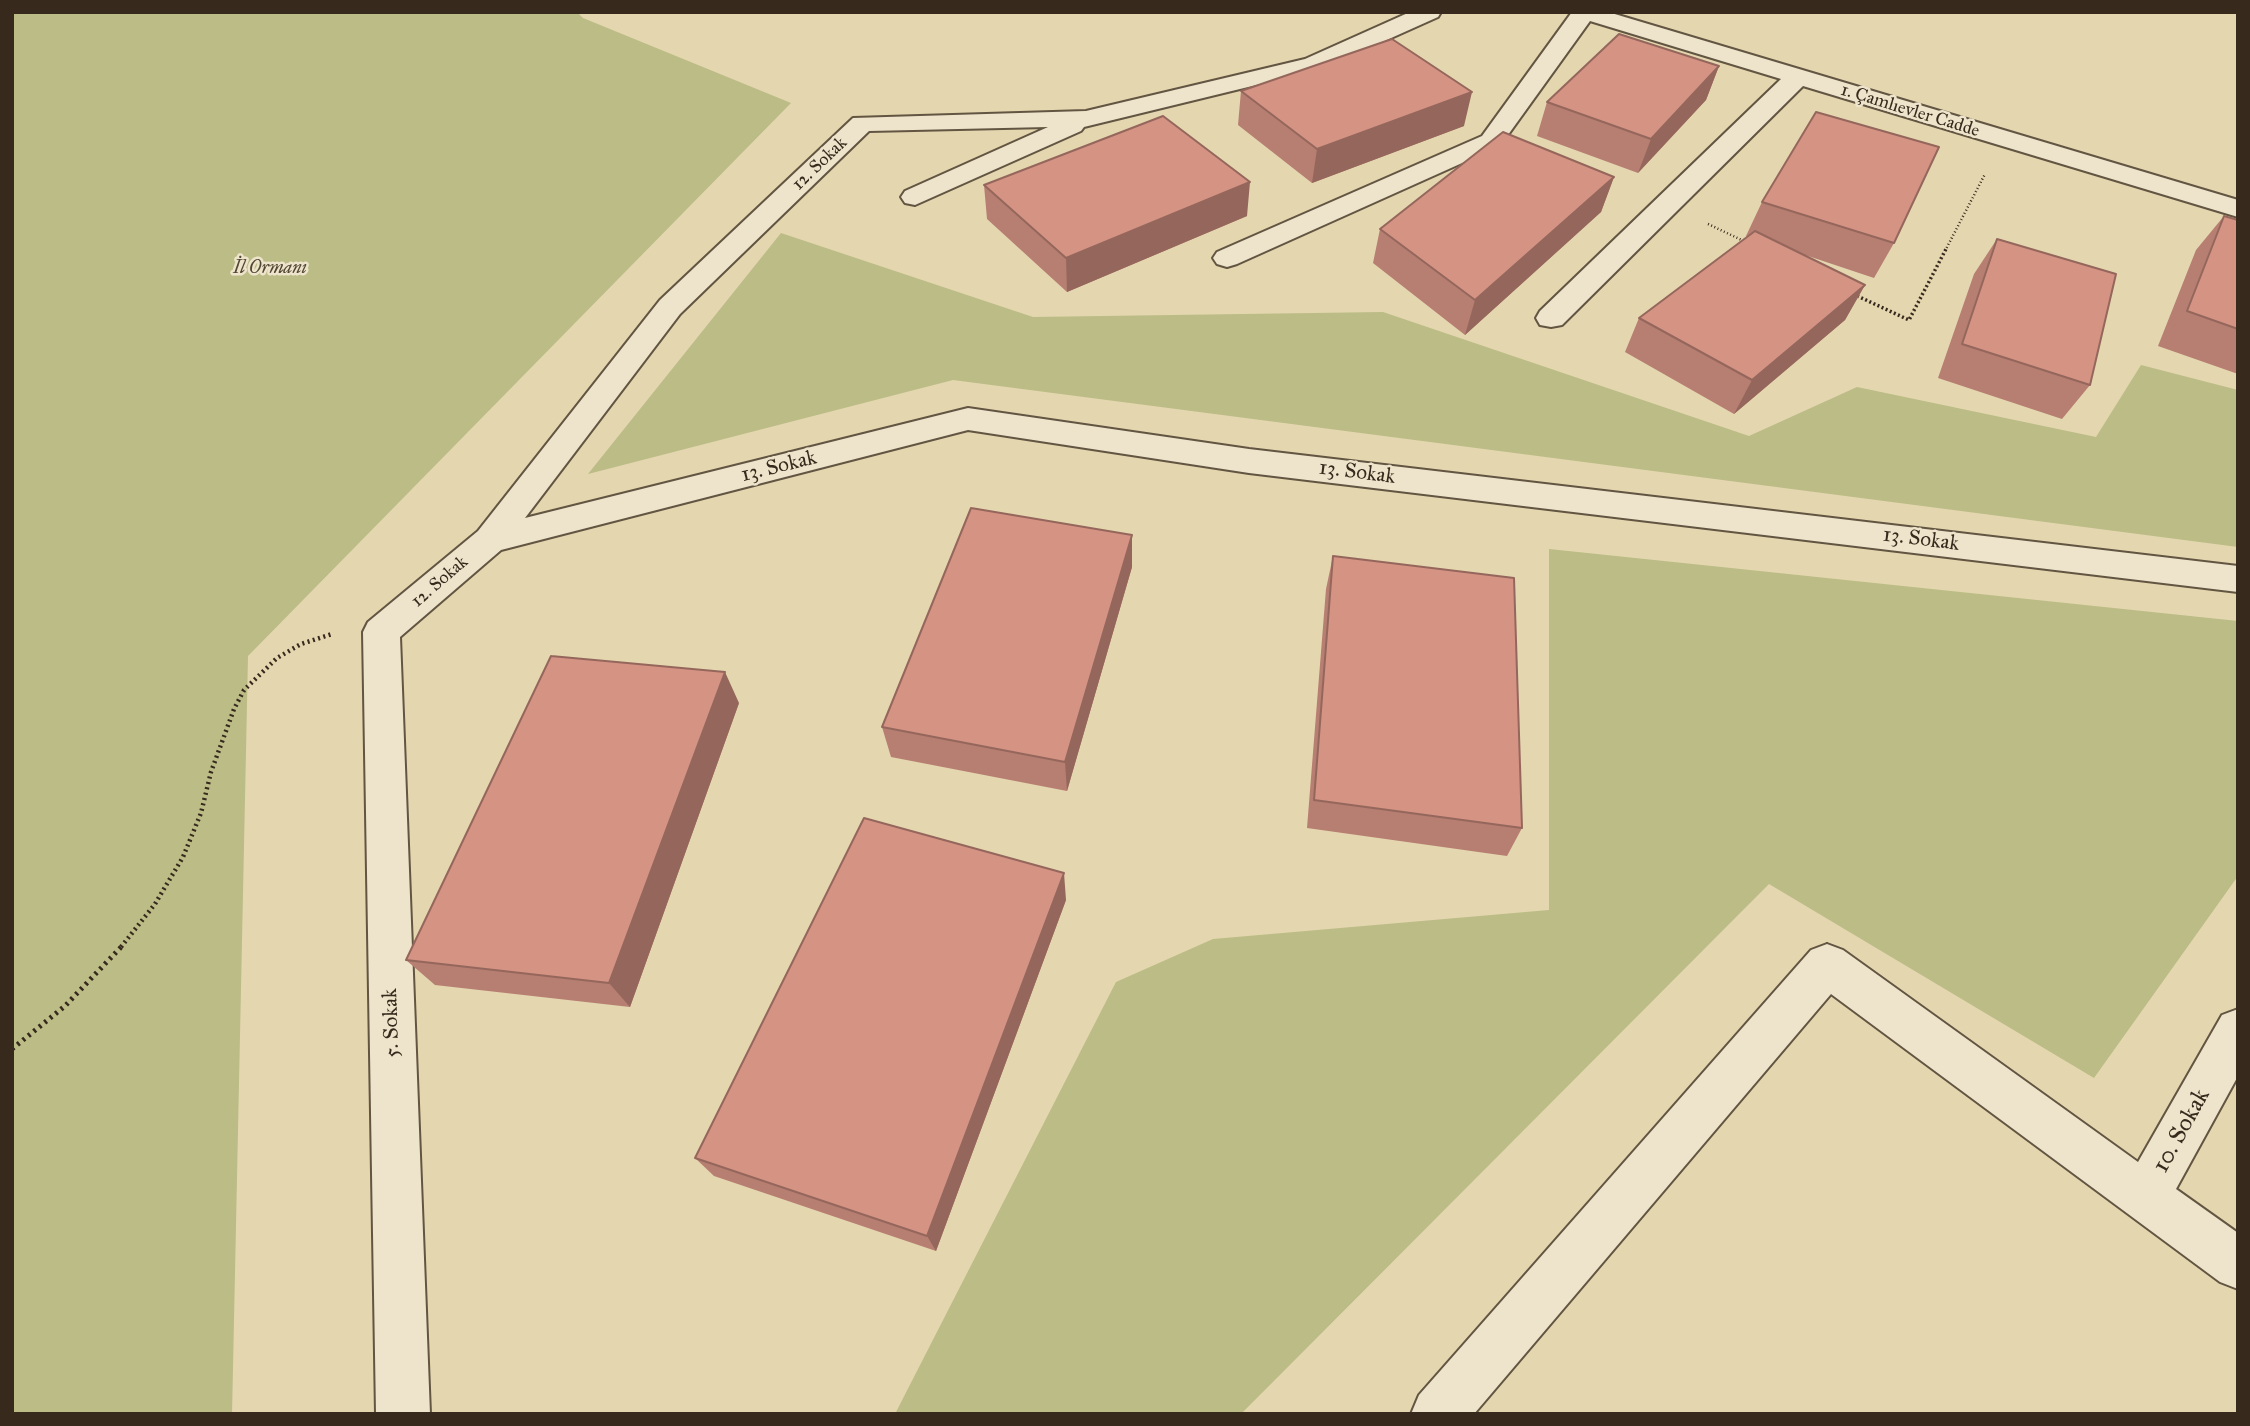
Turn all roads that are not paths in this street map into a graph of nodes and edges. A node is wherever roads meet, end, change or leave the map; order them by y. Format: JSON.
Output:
{"nodes":[{"id":1,"x":1430,"y":12,"type":"edge"},
{"id":2,"x":1584,"y":12,"type":"edge"},
{"id":3,"x":1798,"y":77,"type":"junction"},
{"id":4,"x":1086,"y":119,"type":"junction"},
{"id":5,"x":915,"y":197,"type":"dead end"},
{"id":6,"x":2238,"y":209,"type":"edge"},
{"id":7,"x":1227,"y":258,"type":"dead end"},
{"id":8,"x":1551,"y":317,"type":"dead end"},
{"id":9,"x":489,"y":540,"type":"junction"},
{"id":10,"x":2238,"y":579,"type":"edge"},
{"id":11,"x":382,"y":632,"type":"joint"},
{"id":12,"x":2238,"y":1031,"type":"edge"},
{"id":13,"x":2146,"y":1195,"type":"junction"},
{"id":14,"x":2238,"y":1264,"type":"edge"},
{"id":15,"x":403,"y":1414,"type":"edge"},
{"id":16,"x":1438,"y":1414,"type":"edge"}],
"edges":[{"from":1,"to":4,"type":"street","name":"12. Sokak"},
{"from":2,"to":3,"type":"street","name":"1. Çamlıevler Cadde"},
{"from":2,"to":7,"type":"street"},
{"from":3,"to":6,"type":"street","name":"1. Çamlıevler Cadde"},
{"from":3,"to":8,"type":"street"},
{"from":4,"to":5,"type":"street"},
{"from":4,"to":9,"type":"street","name":"12. Sokak"},
{"from":9,"to":10,"type":"street","name":"13. Sokak"},
{"from":9,"to":11,"type":"street","name":"12. Sokak"},
{"from":11,"to":15,"type":"street","name":"5. Sokak"},
{"from":12,"to":13,"type":"street","name":"10. Sokak"},
{"from":13,"to":14,"type":"street"},
{"from":13,"to":16,"type":"street"}]}
